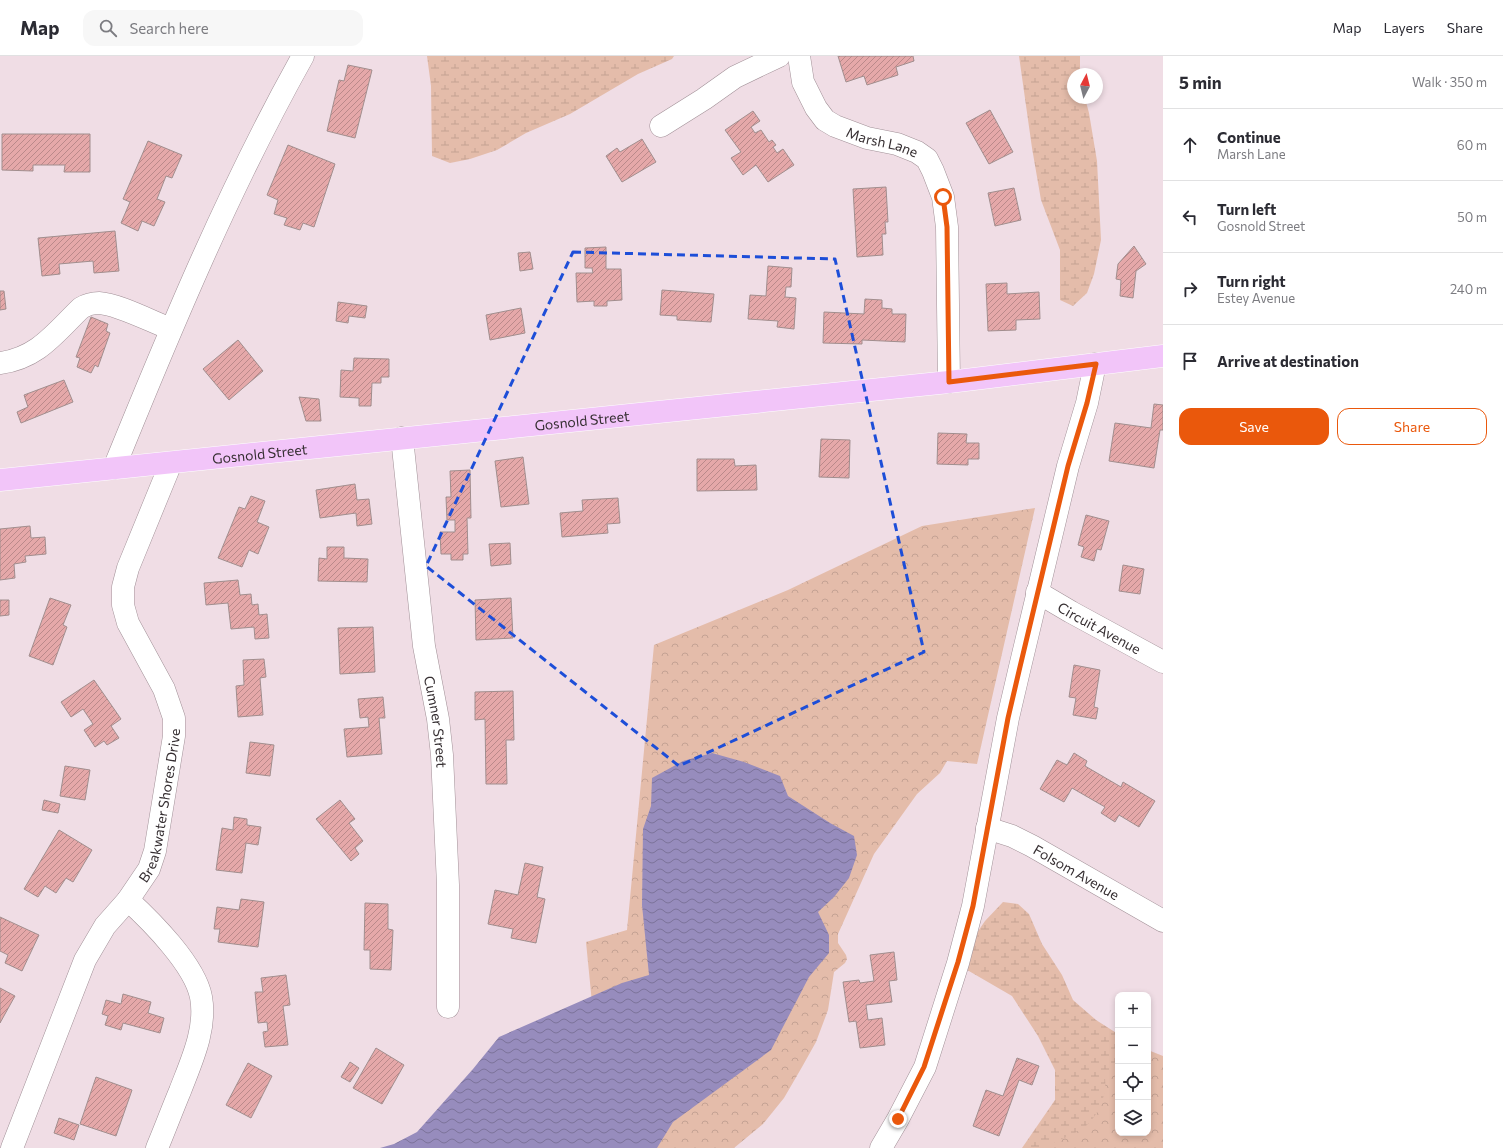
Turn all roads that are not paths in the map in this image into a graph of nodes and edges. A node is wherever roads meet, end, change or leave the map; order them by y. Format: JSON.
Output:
{"nodes":[{"id":1,"x":303,"y":56,"type":"edge"},
{"id":2,"x":779,"y":56,"type":"edge"},
{"id":3,"x":800,"y":56,"type":"edge"},
{"id":4,"x":662,"y":126,"type":"dead end"},
{"id":5,"x":171,"y":329,"type":"junction"},
{"id":6,"x":1163,"y":356,"type":"edge"},
{"id":7,"x":0,"y":363,"type":"edge"},
{"id":8,"x":1096,"y":364,"type":"junction"},
{"id":9,"x":949,"y":382,"type":"junction"},
{"id":10,"x":402,"y":438,"type":"junction"},
{"id":11,"x":171,"y":463,"type":"junction"},
{"id":12,"x":114,"y":468,"type":"junction"},
{"id":13,"x":0,"y":480,"type":"edge"},
{"id":14,"x":1037,"y":592,"type":"junction"},
{"id":15,"x":1163,"y":662,"type":"edge"},
{"id":16,"x":987,"y":828,"type":"junction"},
{"id":17,"x":128,"y":900,"type":"junction"},
{"id":18,"x":1163,"y":922,"type":"edge"},
{"id":19,"x":448,"y":1007,"type":"dead end"},
{"id":20,"x":12,"y":1148,"type":"edge"},
{"id":21,"x":157,"y":1148,"type":"edge"},
{"id":22,"x":881,"y":1148,"type":"edge"}],
"edges":[{"from":1,"to":5,"type":"street"},
{"from":2,"to":4,"type":"street"},
{"from":3,"to":9,"type":"street","name":"Marsh Lane"},
{"from":5,"to":7,"type":"street"},
{"from":5,"to":12,"type":"street"},
{"from":6,"to":8,"type":"main road","name":"Gosnold Street"},
{"from":8,"to":9,"type":"main road","name":"Gosnold Street"},
{"from":8,"to":14,"type":"street"},
{"from":9,"to":10,"type":"main road","name":"Gosnold Street"},
{"from":10,"to":11,"type":"main road","name":"Gosnold Street"},
{"from":10,"to":19,"type":"street","name":"Cumner Street"},
{"from":11,"to":12,"type":"main road","name":"Gosnold Street"},
{"from":11,"to":17,"type":"street","name":"Breakwater Shores Drive"},
{"from":12,"to":13,"type":"main road","name":"Gosnold Street"},
{"from":14,"to":15,"type":"street","name":"Circuit Avenue"},
{"from":14,"to":16,"type":"street"},
{"from":16,"to":18,"type":"street","name":"Folsom Avenue"},
{"from":16,"to":22,"type":"street"},
{"from":17,"to":20,"type":"street","name":"Breakwater Shores Drive"},
{"from":17,"to":21,"type":"street"}]}
